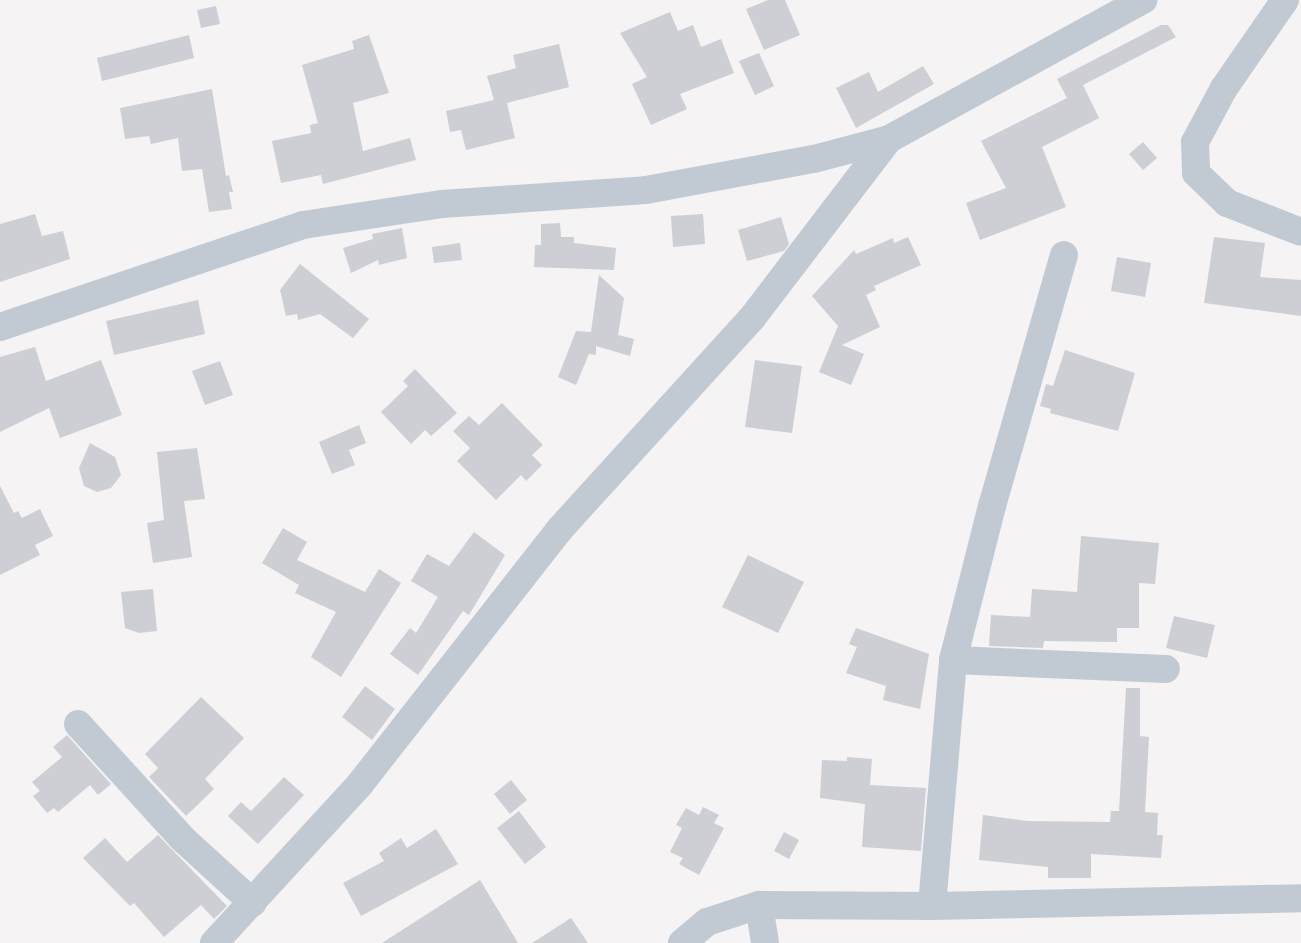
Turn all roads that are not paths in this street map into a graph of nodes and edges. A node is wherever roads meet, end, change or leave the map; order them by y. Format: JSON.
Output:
{"nodes":[{"id":1,"x":1143,"y":0,"type":"edge"},
{"id":2,"x":1284,"y":0,"type":"edge"},
{"id":3,"x":889,"y":139,"type":"junction"},
{"id":4,"x":1301,"y":232,"type":"edge"},
{"id":5,"x":1064,"y":255,"type":"dead end"},
{"id":6,"x":0,"y":327,"type":"edge"},
{"id":7,"x":953,"y":660,"type":"junction"},
{"id":8,"x":1166,"y":669,"type":"dead end"},
{"id":9,"x":78,"y":724,"type":"dead end"},
{"id":10,"x":1301,"y":898,"type":"edge"},
{"id":11,"x":253,"y":903,"type":"junction"},
{"id":12,"x":759,"y":904,"type":"junction"},
{"id":13,"x":932,"y":906,"type":"junction"},
{"id":14,"x":214,"y":943,"type":"edge"},
{"id":15,"x":682,"y":943,"type":"edge"},
{"id":16,"x":765,"y":943,"type":"edge"}],
"edges":[{"from":1,"to":3,"type":"street"},
{"from":2,"to":4,"type":"street"},
{"from":3,"to":6,"type":"street"},
{"from":3,"to":11,"type":"street"},
{"from":5,"to":7,"type":"street"},
{"from":7,"to":8,"type":"street"},
{"from":7,"to":13,"type":"street"},
{"from":9,"to":11,"type":"street"},
{"from":10,"to":13,"type":"street"},
{"from":11,"to":14,"type":"street"},
{"from":12,"to":13,"type":"street"},
{"from":12,"to":15,"type":"street"},
{"from":12,"to":16,"type":"street"}]}
